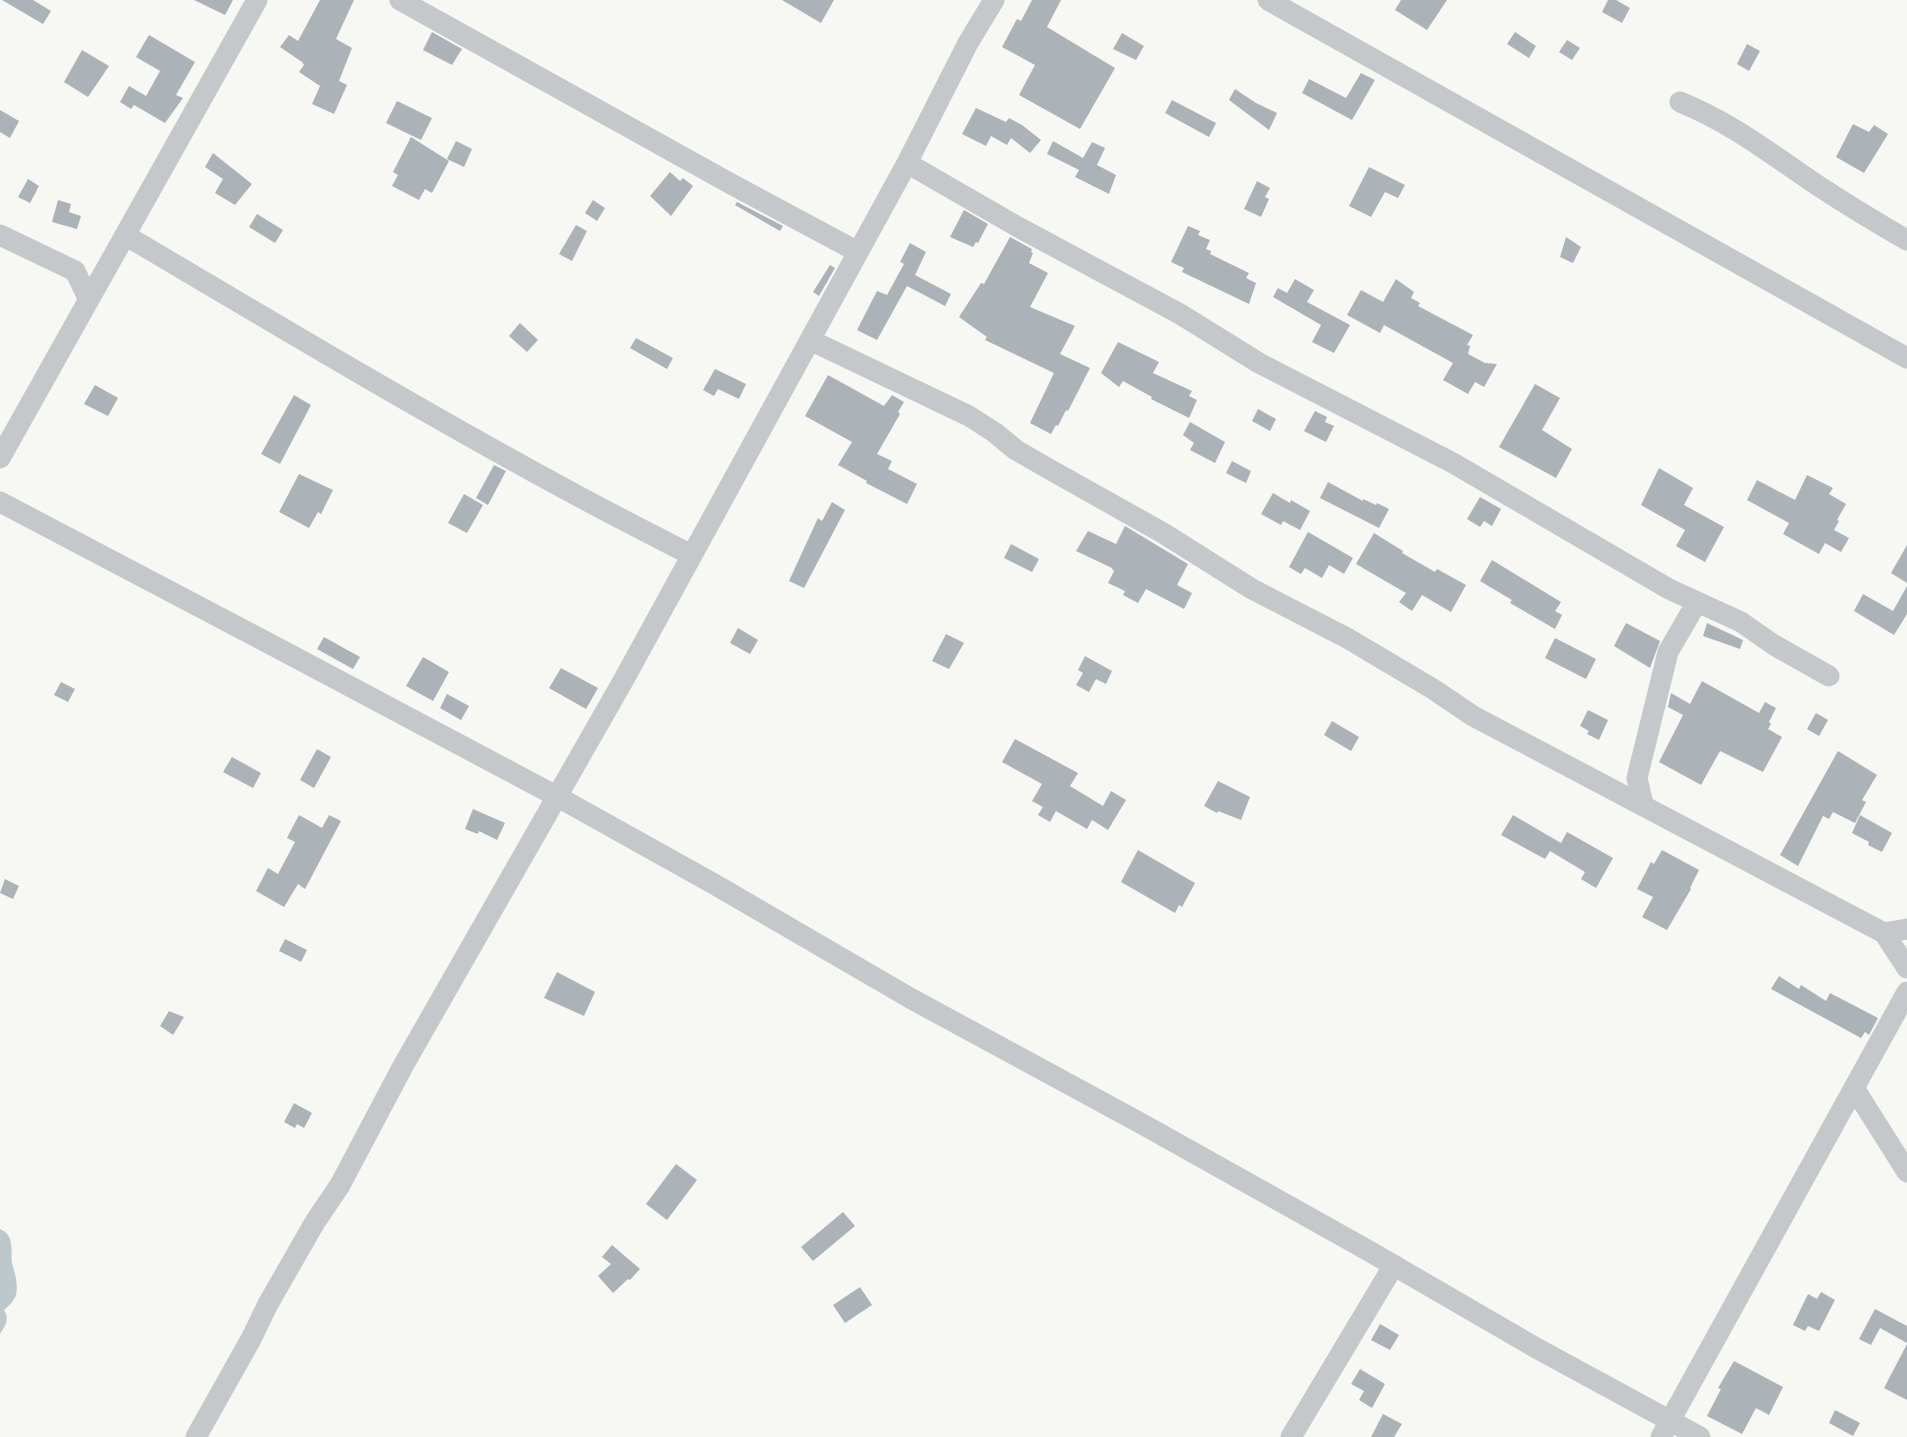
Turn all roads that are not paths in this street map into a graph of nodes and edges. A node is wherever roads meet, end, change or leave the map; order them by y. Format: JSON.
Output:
{"nodes":[{"id":1,"x":257,"y":0,"type":"edge"},
{"id":2,"x":400,"y":0,"type":"edge"},
{"id":3,"x":994,"y":0,"type":"edge"},
{"id":4,"x":1269,"y":0,"type":"edge"},
{"id":5,"x":1680,"y":102,"type":"dead end"},
{"id":6,"x":907,"y":163,"type":"junction"},
{"id":7,"x":0,"y":235,"type":"edge"},
{"id":8,"x":125,"y":235,"type":"junction"},
{"id":9,"x":1907,"y":240,"type":"edge"},
{"id":10,"x":858,"y":252,"type":"junction"},
{"id":11,"x":112,"y":259,"type":"junction"},
{"id":12,"x":75,"y":271,"type":"junction"},
{"id":13,"x":89,"y":300,"type":"junction"},
{"id":14,"x":810,"y":340,"type":"junction"},
{"id":15,"x":1907,"y":358,"type":"edge"},
{"id":16,"x":0,"y":458,"type":"edge"},
{"id":17,"x":0,"y":502,"type":"edge"},
{"id":18,"x":691,"y":555,"type":"junction"},
{"id":19,"x":1697,"y":602,"type":"junction"},
{"id":20,"x":1829,"y":676,"type":"dead end"},
{"id":21,"x":558,"y":797,"type":"junction"},
{"id":22,"x":1643,"y":804,"type":"junction"},
{"id":23,"x":1907,"y":929,"type":"edge"},
{"id":24,"x":1884,"y":933,"type":"junction"},
{"id":25,"x":1907,"y":968,"type":"edge"},
{"id":26,"x":1907,"y":992,"type":"edge"},
{"id":27,"x":1854,"y":1088,"type":"junction"},
{"id":28,"x":1907,"y":1172,"type":"edge"},
{"id":29,"x":1394,"y":1265,"type":"junction"},
{"id":30,"x":1666,"y":1429,"type":"edge"},
{"id":31,"x":196,"y":1437,"type":"edge"},
{"id":32,"x":1291,"y":1437,"type":"edge"},
{"id":33,"x":1700,"y":1437,"type":"edge"}],
"edges":[{"from":1,"to":8,"type":"street"},
{"from":2,"to":10,"type":"street"},
{"from":3,"to":6,"type":"street"},
{"from":4,"to":15,"type":"street"},
{"from":5,"to":9,"type":"street"},
{"from":6,"to":10,"type":"street"},
{"from":6,"to":19,"type":"street"},
{"from":7,"to":12,"type":"street"},
{"from":8,"to":11,"type":"street"},
{"from":8,"to":18,"type":"street"},
{"from":10,"to":14,"type":"street"},
{"from":11,"to":12,"type":"street"},
{"from":11,"to":13,"type":"street"},
{"from":12,"to":13,"type":"street"},
{"from":13,"to":16,"type":"street"},
{"from":14,"to":18,"type":"street"},
{"from":14,"to":22,"type":"street"},
{"from":17,"to":21,"type":"street"},
{"from":18,"to":21,"type":"street"},
{"from":19,"to":20,"type":"street"},
{"from":19,"to":22,"type":"street"},
{"from":21,"to":29,"type":"street"},
{"from":21,"to":31,"type":"street"},
{"from":22,"to":24,"type":"street"},
{"from":23,"to":24,"type":"street"},
{"from":24,"to":25,"type":"street"},
{"from":26,"to":27,"type":"street"},
{"from":27,"to":28,"type":"street"},
{"from":27,"to":30,"type":"street"},
{"from":29,"to":30,"type":"street"},
{"from":29,"to":32,"type":"street"},
{"from":30,"to":33,"type":"street"}]}
